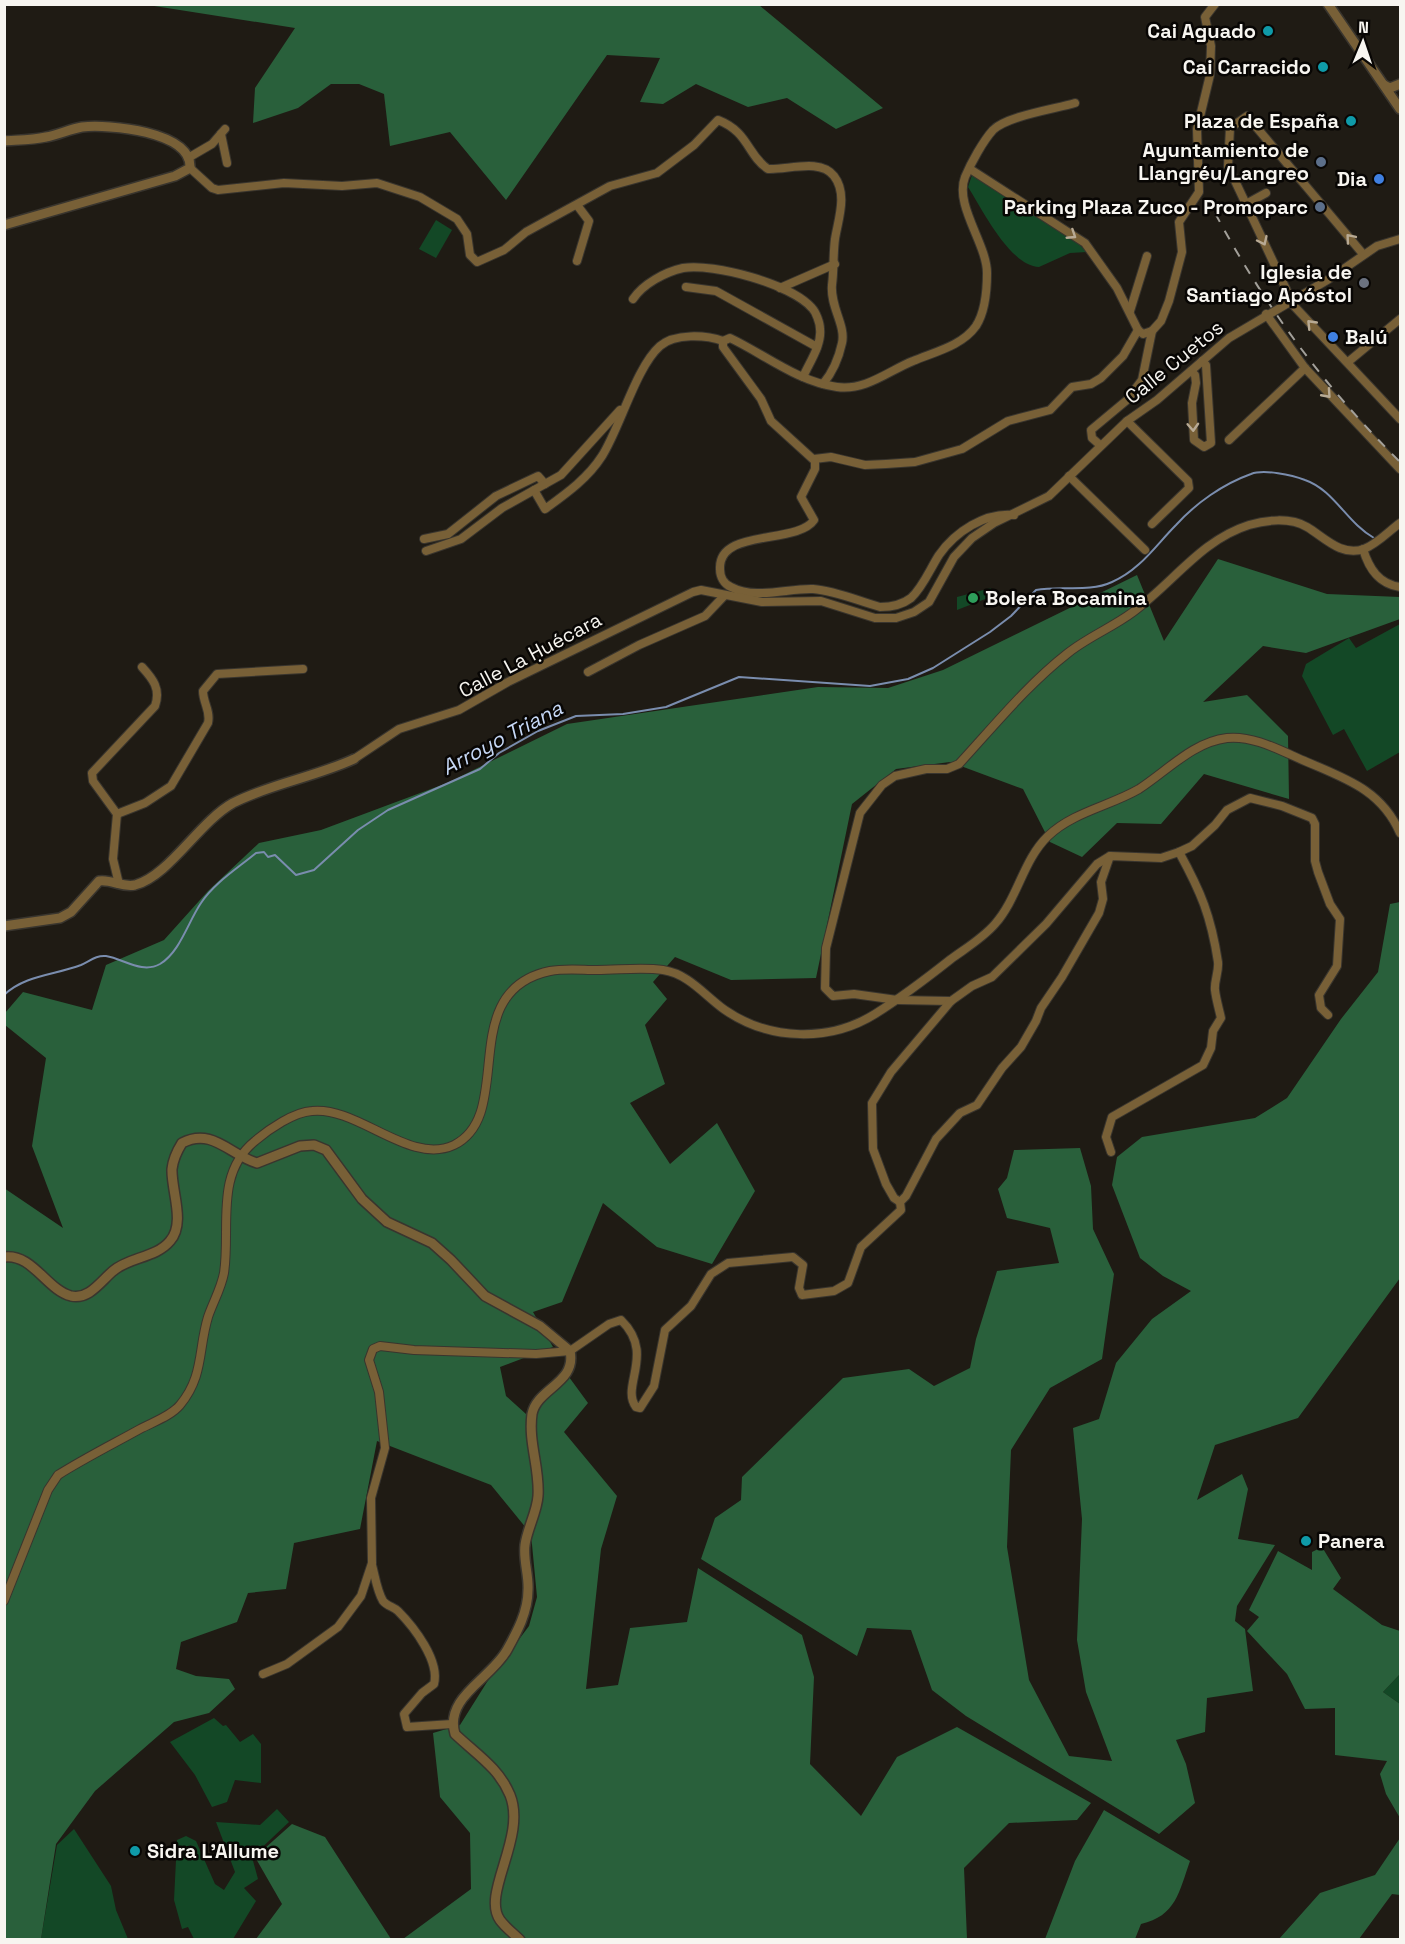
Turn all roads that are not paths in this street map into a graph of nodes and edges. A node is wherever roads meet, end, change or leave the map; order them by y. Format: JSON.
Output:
{"nodes":[{"id":1,"x":1328,"y":4,"type":"edge"},
{"id":2,"x":1214,"y":6,"type":"edge"},
{"id":3,"x":1384,"y":85,"type":"junction"},
{"id":4,"x":1398,"y":85,"type":"edge"},
{"id":5,"x":1393,"y":99,"type":"junction"},
{"id":6,"x":1075,"y":103,"type":"dead end"},
{"id":7,"x":1401,"y":109,"type":"edge"},
{"id":8,"x":4,"y":141,"type":"edge"},
{"id":9,"x":189,"y":163,"type":"junction"},
{"id":10,"x":228,"y":163,"type":"dead end"},
{"id":11,"x":970,"y":169,"type":"junction"},
{"id":12,"x":1266,"y":193,"type":"dead end"},
{"id":13,"x":1246,"y":204,"type":"junction"},
{"id":14,"x":577,"y":205,"type":"junction"},
{"id":15,"x":4,"y":225,"type":"edge"},
{"id":16,"x":1401,"y":239,"type":"edge"},
{"id":17,"x":1363,"y":254,"type":"junction"},
{"id":18,"x":1147,"y":256,"type":"dead end"},
{"id":19,"x":577,"y":261,"type":"dead end"},
{"id":20,"x":835,"y":264,"type":"junction"},
{"id":21,"x":686,"y":287,"type":"dead end"},
{"id":22,"x":780,"y":288,"type":"junction"},
{"id":23,"x":633,"y":299,"type":"dead end"},
{"id":24,"x":1291,"y":300,"type":"junction"},
{"id":25,"x":1130,"y":311,"type":"junction"},
{"id":26,"x":1269,"y":312,"type":"junction"},
{"id":27,"x":1401,"y":319,"type":"edge"},
{"id":28,"x":1138,"y":330,"type":"junction"},
{"id":29,"x":1152,"y":331,"type":"junction"},
{"id":30,"x":723,"y":341,"type":"junction"},
{"id":31,"x":817,"y":347,"type":"junction"},
{"id":32,"x":1202,"y":361,"type":"junction"},
{"id":33,"x":1348,"y":362,"type":"junction"},
{"id":34,"x":1305,"y":368,"type":"junction"},
{"id":35,"x":1191,"y":371,"type":"junction"},
{"id":36,"x":803,"y":377,"type":"junction"},
{"id":37,"x":823,"y":384,"type":"junction"},
{"id":38,"x":627,"y":402,"type":"junction"},
{"id":39,"x":1399,"y":413,"type":"edge"},
{"id":40,"x":1127,"y":421,"type":"junction"},
{"id":41,"x":1229,"y":440,"type":"dead end"},
{"id":42,"x":1100,"y":445,"type":"junction"},
{"id":43,"x":814,"y":459,"type":"junction"},
{"id":44,"x":1401,"y":469,"type":"edge"},
{"id":45,"x":1069,"y":476,"type":"junction"},
{"id":46,"x":545,"y":484,"type":"junction"},
{"id":47,"x":534,"y":490,"type":"junction"},
{"id":48,"x":1014,"y":515,"type":"junction"},
{"id":49,"x":1401,"y":523,"type":"edge"},
{"id":50,"x":1152,"y":524,"type":"dead end"},
{"id":51,"x":424,"y":539,"type":"dead end"},
{"id":52,"x":1364,"y":549,"type":"junction"},
{"id":53,"x":1145,"y":550,"type":"dead end"},
{"id":54,"x":426,"y":551,"type":"dead end"},
{"id":55,"x":1401,"y":587,"type":"edge"},
{"id":56,"x":724,"y":596,"type":"junction"},
{"id":57,"x":142,"y":667,"type":"dead end"},
{"id":58,"x":303,"y":669,"type":"dead end"},
{"id":59,"x":588,"y":672,"type":"dead end"},
{"id":60,"x":354,"y":759,"type":"joint"},
{"id":61,"x":117,"y":814,"type":"junction"},
{"id":62,"x":1401,"y":833,"type":"edge"},
{"id":63,"x":1179,"y":852,"type":"junction"},
{"id":64,"x":1110,"y":856,"type":"junction"},
{"id":65,"x":119,"y":884,"type":"junction"},
{"id":66,"x":4,"y":926,"type":"edge"},
{"id":67,"x":897,"y":1000,"type":"junction"},
{"id":68,"x":951,"y":1001,"type":"junction"},
{"id":69,"x":1328,"y":1015,"type":"dead end"},
{"id":70,"x":1111,"y":1152,"type":"dead end"},
{"id":71,"x":241,"y":1156,"type":"junction"},
{"id":72,"x":900,"y":1202,"type":"junction"},
{"id":73,"x":4,"y":1257,"type":"edge"},
{"id":74,"x":570,"y":1351,"type":"junction"},
{"id":75,"x":372,"y":1563,"type":"junction"},
{"id":76,"x":4,"y":1601,"type":"edge"},
{"id":77,"x":263,"y":1674,"type":"dead end"},
{"id":78,"x":452,"y":1724,"type":"junction"},
{"id":79,"x":520,"y":1940,"type":"edge"}],
"edges":[{"from":1,"to":3,"type":"street"},
{"from":2,"to":29,"type":"street"},
{"from":3,"to":4,"type":"street"},
{"from":3,"to":5,"type":"street"},
{"from":4,"to":5,"type":"street"},
{"from":5,"to":7,"type":"street"},
{"from":6,"to":11,"type":"street"},
{"from":8,"to":9,"type":"street"},
{"from":9,"to":10,"type":"street"},
{"from":9,"to":14,"type":"street"},
{"from":9,"to":15,"type":"street"},
{"from":11,"to":25,"type":"street","one_way":true},
{"from":11,"to":37,"type":"street"},
{"from":12,"to":13,"type":"street"},
{"from":17,"to":13,"type":"street","one_way":true},
{"from":13,"to":24,"type":"street","one_way":true},
{"from":14,"to":19,"type":"street"},
{"from":14,"to":20,"type":"street"},
{"from":16,"to":17,"type":"street","name":"Calle Cuetos"},
{"from":17,"to":24,"type":"street","name":"Calle Cuetos"},
{"from":18,"to":25,"type":"street"},
{"from":20,"to":22,"type":"street"},
{"from":20,"to":37,"type":"street"},
{"from":21,"to":31,"type":"street"},
{"from":22,"to":23,"type":"street"},
{"from":22,"to":31,"type":"street"},
{"from":24,"to":26,"type":"street","name":"Calle Cuetos"},
{"from":33,"to":24,"type":"street","one_way":true},
{"from":25,"to":28,"type":"street"},
{"from":26,"to":32,"type":"street","name":"Calle Cuetos"},
{"from":26,"to":34,"type":"street"},
{"from":27,"to":33,"type":"street"},
{"from":28,"to":29,"type":"street"},
{"from":28,"to":43,"type":"street"},
{"from":29,"to":42,"type":"street"},
{"from":30,"to":36,"type":"street"},
{"from":30,"to":38,"type":"street"},
{"from":30,"to":43,"type":"street"},
{"from":31,"to":36,"type":"street"},
{"from":32,"to":35,"type":"street","name":"Calle Cuetos"},
{"from":35,"to":32,"type":"street","one_way":true},
{"from":33,"to":39,"type":"street"},
{"from":34,"to":41,"type":"street"},
{"from":34,"to":44,"type":"street","one_way":true},
{"from":35,"to":40,"type":"street","name":"Calle Cuetos"},
{"from":36,"to":37,"type":"street"},
{"from":38,"to":46,"type":"street"},
{"from":38,"to":47,"type":"street"},
{"from":40,"to":42,"type":"street","name":"Calle La Ḥuécara"},
{"from":40,"to":50,"type":"street"},
{"from":42,"to":45,"type":"street","name":"Calle La Ḥuécara"},
{"from":43,"to":48,"type":"street"},
{"from":45,"to":48,"type":"street","name":"Calle La Ḥuécara"},
{"from":45,"to":53,"type":"street"},
{"from":46,"to":47,"type":"street"},
{"from":46,"to":51,"type":"street"},
{"from":47,"to":54,"type":"street"},
{"from":48,"to":56,"type":"street","name":"Calle La Ḥuécara"},
{"from":49,"to":52,"type":"street"},
{"from":52,"to":55,"type":"street"},
{"from":52,"to":67,"type":"street"},
{"from":56,"to":59,"type":"street"},
{"from":56,"to":60,"type":"street","name":"Calle La Ḥuécara"},
{"from":57,"to":61,"type":"street"},
{"from":58,"to":61,"type":"street"},
{"from":60,"to":65,"type":"street"},
{"from":61,"to":65,"type":"street"},
{"from":62,"to":67,"type":"street"},
{"from":63,"to":64,"type":"street"},
{"from":63,"to":69,"type":"street"},
{"from":63,"to":70,"type":"street"},
{"from":64,"to":68,"type":"street"},
{"from":64,"to":72,"type":"street"},
{"from":65,"to":66,"type":"street"},
{"from":67,"to":68,"type":"street"},
{"from":67,"to":71,"type":"street"},
{"from":68,"to":72,"type":"street"},
{"from":71,"to":73,"type":"street"},
{"from":71,"to":74,"type":"street"},
{"from":71,"to":76,"type":"street"},
{"from":72,"to":74,"type":"street"},
{"from":74,"to":75,"type":"street"},
{"from":74,"to":78,"type":"street"},
{"from":75,"to":77,"type":"street"},
{"from":75,"to":78,"type":"street"},
{"from":78,"to":79,"type":"street"}]}
